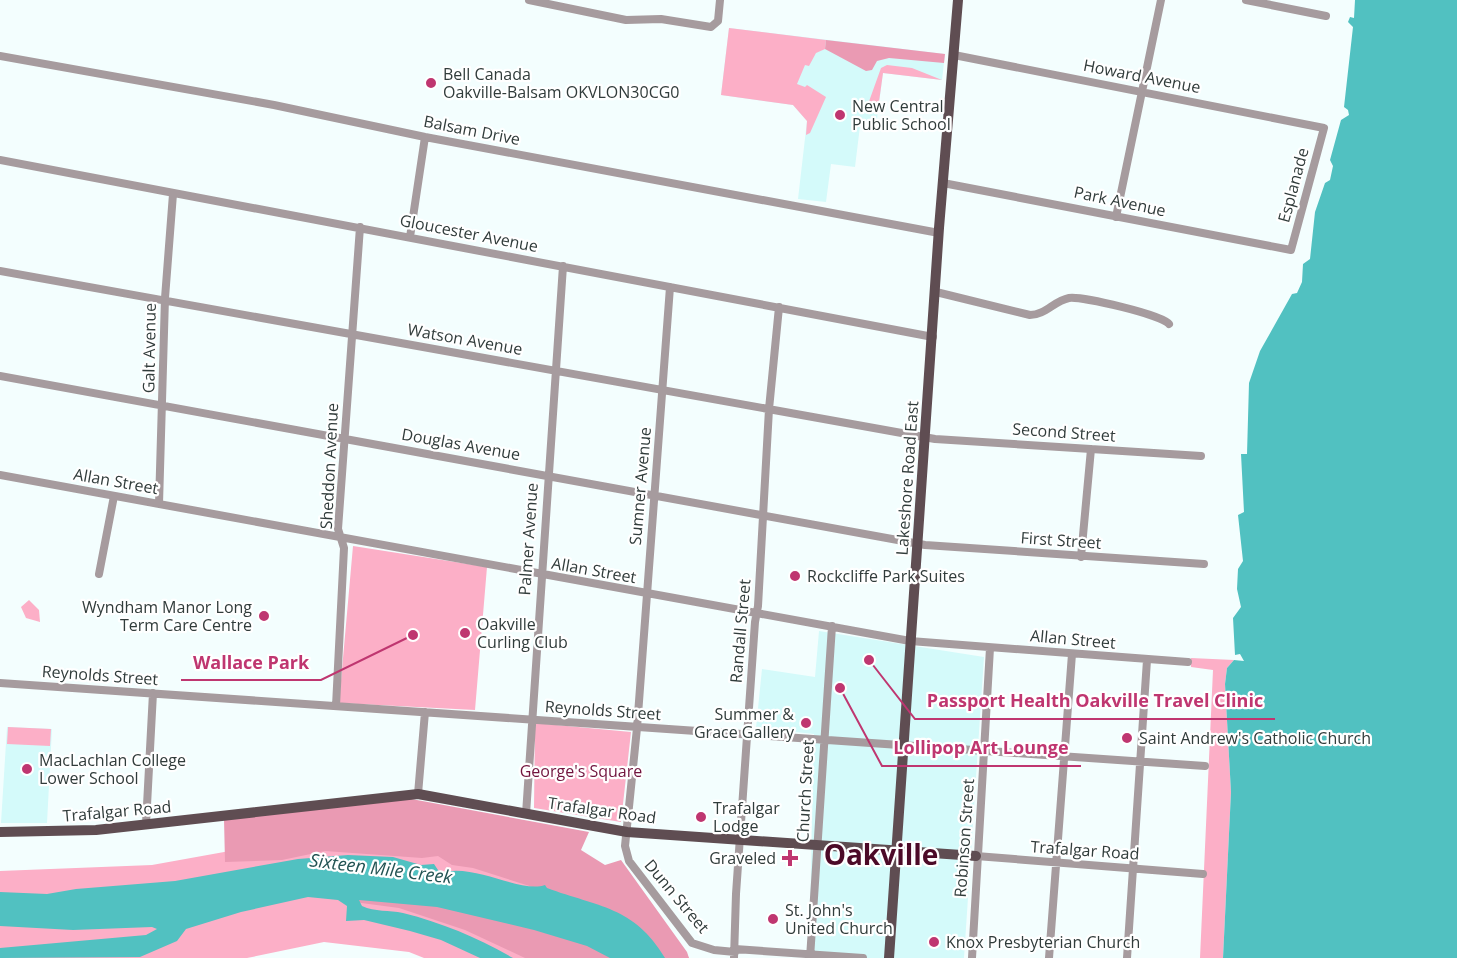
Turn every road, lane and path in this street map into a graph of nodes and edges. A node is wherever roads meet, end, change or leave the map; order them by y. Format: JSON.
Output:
{"nodes":[{"id":1,"x":529,"y":0,"type":"edge"},
{"id":2,"x":720,"y":0,"type":"edge"},
{"id":3,"x":958,"y":0,"type":"edge"},
{"id":4,"x":1161,"y":0,"type":"edge"},
{"id":5,"x":1246,"y":0,"type":"edge"},
{"id":6,"x":1326,"y":16,"type":"dead end"},
{"id":7,"x":954,"y":55,"type":"junction"},
{"id":8,"x":0,"y":56,"type":"edge"},
{"id":9,"x":1143,"y":92,"type":"junction"},
{"id":10,"x":1324,"y":128,"type":"joint"},
{"id":11,"x":425,"y":137,"type":"junction"},
{"id":12,"x":0,"y":160,"type":"edge"},
{"id":13,"x":943,"y":183,"type":"junction"},
{"id":14,"x":173,"y":194,"type":"junction"},
{"id":15,"x":1116,"y":217,"type":"junction"},
{"id":16,"x":360,"y":227,"type":"junction"},
{"id":17,"x":939,"y":233,"type":"junction"},
{"id":18,"x":410,"y":237,"type":"junction"},
{"id":19,"x":1291,"y":250,"type":"joint"},
{"id":20,"x":562,"y":266,"type":"junction"},
{"id":21,"x":0,"y":271,"type":"edge"},
{"id":22,"x":670,"y":287,"type":"junction"},
{"id":23,"x":936,"y":292,"type":"junction"},
{"id":24,"x":165,"y":298,"type":"junction"},
{"id":25,"x":779,"y":307,"type":"junction"},
{"id":26,"x":1169,"y":324,"type":"dead end"},
{"id":27,"x":352,"y":333,"type":"junction"},
{"id":28,"x":933,"y":337,"type":"junction"},
{"id":29,"x":555,"y":370,"type":"junction"},
{"id":30,"x":0,"y":376,"type":"edge"},
{"id":31,"x":662,"y":390,"type":"junction"},
{"id":32,"x":163,"y":404,"type":"junction"},
{"id":33,"x":769,"y":409,"type":"junction"},
{"id":34,"x":926,"y":437,"type":"junction"},
{"id":35,"x":344,"y":439,"type":"junction"},
{"id":36,"x":1090,"y":449,"type":"junction"},
{"id":37,"x":1201,"y":456,"type":"dead end"},
{"id":38,"x":548,"y":474,"type":"junction"},
{"id":39,"x":0,"y":475,"type":"edge"},
{"id":40,"x":655,"y":494,"type":"junction"},
{"id":41,"x":114,"y":496,"type":"junction"},
{"id":42,"x":159,"y":504,"type":"junction"},
{"id":43,"x":762,"y":517,"type":"junction"},
{"id":44,"x":340,"y":537,"type":"junction"},
{"id":45,"x":917,"y":543,"type":"junction"},
{"id":46,"x":1081,"y":557,"type":"junction"},
{"id":47,"x":1204,"y":564,"type":"dead end"},
{"id":48,"x":99,"y":574,"type":"dead end"},
{"id":49,"x":540,"y":575,"type":"junction"},
{"id":50,"x":646,"y":594,"type":"junction"},
{"id":51,"x":757,"y":612,"type":"junction"},
{"id":52,"x":832,"y":626,"type":"junction"},
{"id":53,"x":910,"y":641,"type":"junction"},
{"id":54,"x":990,"y":648,"type":"junction"},
{"id":55,"x":1072,"y":654,"type":"junction"},
{"id":56,"x":1147,"y":660,"type":"junction"},
{"id":57,"x":1188,"y":662,"type":"dead end"},
{"id":58,"x":0,"y":683,"type":"edge"},
{"id":59,"x":153,"y":693,"type":"junction"},
{"id":60,"x":336,"y":706,"type":"junction"},
{"id":61,"x":425,"y":712,"type":"junction"},
{"id":62,"x":530,"y":720,"type":"junction"},
{"id":63,"x":638,"y":728,"type":"junction"},
{"id":64,"x":747,"y":735,"type":"junction"},
{"id":65,"x":823,"y":740,"type":"junction"},
{"id":66,"x":904,"y":745,"type":"junction"},
{"id":67,"x":986,"y":750,"type":"junction"},
{"id":68,"x":1063,"y":757,"type":"junction"},
{"id":69,"x":1142,"y":760,"type":"junction"},
{"id":70,"x":1204,"y":766,"type":"dead end"},
{"id":71,"x":418,"y":794,"type":"junction"},
{"id":72,"x":526,"y":814,"type":"junction"},
{"id":73,"x":146,"y":824,"type":"junction"},
{"id":74,"x":0,"y":832,"type":"edge"},
{"id":75,"x":627,"y":832,"type":"junction"},
{"id":76,"x":740,"y":838,"type":"junction"},
{"id":77,"x":818,"y":845,"type":"junction"},
{"id":78,"x":898,"y":853,"type":"junction"},
{"id":79,"x":976,"y":856,"type":"junction"},
{"id":80,"x":1055,"y":863,"type":"junction"},
{"id":81,"x":1134,"y":868,"type":"junction"},
{"id":82,"x":1203,"y":874,"type":"dead end"},
{"id":83,"x":734,"y":953,"type":"edge"},
{"id":84,"x":810,"y":956,"type":"edge"},
{"id":85,"x":863,"y":958,"type":"edge"},
{"id":86,"x":889,"y":958,"type":"edge"},
{"id":87,"x":972,"y":958,"type":"edge"},
{"id":88,"x":1049,"y":958,"type":"edge"},
{"id":89,"x":1127,"y":958,"type":"edge"}],
"edges":[{"from":1,"to":2,"type":"street"},
{"from":3,"to":7,"type":"main road","name":"Lakeshore Road East"},
{"from":4,"to":9,"type":"street"},
{"from":5,"to":6,"type":"street"},
{"from":7,"to":9,"type":"street","name":"Howard Avenue"},
{"from":7,"to":13,"type":"main road","name":"Lakeshore Road East"},
{"from":8,"to":11,"type":"street","name":"Balsam Drive"},
{"from":9,"to":10,"type":"street","name":"Howard Avenue"},
{"from":9,"to":15,"type":"street"},
{"from":10,"to":19,"type":"street","name":"Esplanade"},
{"from":11,"to":17,"type":"street","name":"Balsam Drive"},
{"from":11,"to":18,"type":"street"},
{"from":12,"to":14,"type":"street","name":"Gloucester Avenue"},
{"from":13,"to":15,"type":"street","name":"Park Avenue"},
{"from":13,"to":17,"type":"main road","name":"Lakeshore Road East"},
{"from":14,"to":16,"type":"street","name":"Gloucester Avenue"},
{"from":14,"to":24,"type":"street","name":"Galt Avenue"},
{"from":15,"to":19,"type":"street","name":"Park Avenue"},
{"from":16,"to":18,"type":"street","name":"Gloucester Avenue"},
{"from":16,"to":27,"type":"street","name":"Sheddon Avenue"},
{"from":17,"to":23,"type":"main road","name":"Lakeshore Road East"},
{"from":18,"to":20,"type":"street","name":"Gloucester Avenue"},
{"from":20,"to":22,"type":"street","name":"Gloucester Avenue"},
{"from":20,"to":29,"type":"street","name":"Palmer Avenue"},
{"from":21,"to":24,"type":"street","name":"Watson Avenue"},
{"from":22,"to":25,"type":"street","name":"Gloucester Avenue"},
{"from":22,"to":31,"type":"street","name":"Sumner Avenue"},
{"from":23,"to":26,"type":"street"},
{"from":23,"to":28,"type":"main road","name":"Lakeshore Road East"},
{"from":24,"to":27,"type":"street","name":"Watson Avenue"},
{"from":24,"to":32,"type":"street","name":"Galt Avenue"},
{"from":25,"to":28,"type":"street","name":"Gloucester Avenue"},
{"from":25,"to":33,"type":"street","name":"Randall Street"},
{"from":27,"to":29,"type":"street","name":"Watson Avenue"},
{"from":27,"to":35,"type":"street","name":"Sheddon Avenue"},
{"from":28,"to":34,"type":"main road","name":"Lakeshore Road East"},
{"from":29,"to":31,"type":"street","name":"Watson Avenue"},
{"from":29,"to":38,"type":"street","name":"Palmer Avenue"},
{"from":30,"to":32,"type":"street","name":"Douglas Avenue"},
{"from":31,"to":33,"type":"street","name":"Watson Avenue"},
{"from":31,"to":40,"type":"street","name":"Sumner Avenue"},
{"from":32,"to":35,"type":"street","name":"Douglas Avenue"},
{"from":32,"to":42,"type":"street","name":"Galt Avenue"},
{"from":33,"to":34,"type":"street","name":"Watson Avenue"},
{"from":33,"to":43,"type":"street","name":"Randall Street"},
{"from":34,"to":36,"type":"street","name":"Second Street"},
{"from":34,"to":45,"type":"main road","name":"Lakeshore Road East"},
{"from":35,"to":38,"type":"street","name":"Douglas Avenue"},
{"from":35,"to":44,"type":"street","name":"Sheddon Avenue"},
{"from":36,"to":37,"type":"street","name":"Second Street"},
{"from":36,"to":46,"type":"street"},
{"from":38,"to":40,"type":"street","name":"Douglas Avenue"},
{"from":38,"to":49,"type":"street","name":"Palmer Avenue"},
{"from":39,"to":41,"type":"street","name":"Allan Street"},
{"from":40,"to":43,"type":"street","name":"Douglas Avenue"},
{"from":40,"to":50,"type":"street","name":"Sumner Avenue"},
{"from":41,"to":42,"type":"street","name":"Allan Street"},
{"from":41,"to":48,"type":"street"},
{"from":42,"to":44,"type":"street","name":"Allan Street"},
{"from":43,"to":45,"type":"street","name":"Douglas Avenue"},
{"from":43,"to":51,"type":"street","name":"Randall Street"},
{"from":44,"to":49,"type":"street","name":"Allan Street"},
{"from":44,"to":60,"type":"street","name":"Sheddon Avenue"},
{"from":45,"to":46,"type":"street","name":"First Street"},
{"from":45,"to":53,"type":"main road","name":"Lakeshore Road East"},
{"from":46,"to":47,"type":"street","name":"First Street"},
{"from":49,"to":50,"type":"street","name":"Allan Street"},
{"from":49,"to":62,"type":"street","name":"Palmer Avenue"},
{"from":50,"to":51,"type":"street","name":"Allan Street"},
{"from":50,"to":63,"type":"street","name":"Sumner Avenue"},
{"from":51,"to":52,"type":"street","name":"Allan Street"},
{"from":51,"to":64,"type":"street","name":"Randall Street"},
{"from":52,"to":53,"type":"street","name":"Allan Street"},
{"from":52,"to":65,"type":"street","name":"Church Street"},
{"from":53,"to":54,"type":"street","name":"Allan Street"},
{"from":53,"to":66,"type":"main road","name":"Lakeshore Road East"},
{"from":54,"to":55,"type":"street","name":"Allan Street"},
{"from":54,"to":67,"type":"street","name":"Robinson Street"},
{"from":55,"to":56,"type":"street","name":"Allan Street"},
{"from":55,"to":68,"type":"street"},
{"from":56,"to":57,"type":"street","name":"Allan Street"},
{"from":56,"to":69,"type":"street"},
{"from":58,"to":59,"type":"street","name":"Reynolds Street"},
{"from":59,"to":60,"type":"street","name":"Reynolds Street"},
{"from":59,"to":73,"type":"street"},
{"from":60,"to":61,"type":"street","name":"Reynolds Street"},
{"from":61,"to":62,"type":"street","name":"Reynolds Street"},
{"from":61,"to":71,"type":"street"},
{"from":62,"to":63,"type":"street","name":"Reynolds Street"},
{"from":62,"to":72,"type":"street","name":"Palmer Avenue"},
{"from":63,"to":64,"type":"street","name":"Reynolds Street"},
{"from":63,"to":75,"type":"street","name":"Sumner Avenue"},
{"from":64,"to":65,"type":"street","name":"Reynolds Street"},
{"from":64,"to":76,"type":"street","name":"Randall Street"},
{"from":65,"to":66,"type":"street","name":"Reynolds Street"},
{"from":65,"to":77,"type":"street","name":"Church Street"},
{"from":66,"to":67,"type":"street","name":"Reynolds Street"},
{"from":66,"to":78,"type":"main road","name":"Lakeshore Road East"},
{"from":67,"to":68,"type":"street","name":"Reynolds Street"},
{"from":67,"to":79,"type":"street","name":"Robinson Street"},
{"from":68,"to":69,"type":"street","name":"Reynolds Street"},
{"from":68,"to":80,"type":"street"},
{"from":69,"to":70,"type":"street","name":"Reynolds Street"},
{"from":69,"to":81,"type":"street"},
{"from":71,"to":72,"type":"main road","name":"Trafalgar Road"},
{"from":71,"to":73,"type":"main road","name":"Trafalgar Road"},
{"from":72,"to":75,"type":"main road","name":"Trafalgar Road"},
{"from":73,"to":74,"type":"main road","name":"Trafalgar Road"},
{"from":75,"to":76,"type":"main road","name":"Trafalgar Road"},
{"from":75,"to":83,"type":"street","name":"Dunn Street"},
{"from":76,"to":77,"type":"main road","name":"Trafalgar Road"},
{"from":76,"to":83,"type":"street","name":"Randall Street"},
{"from":77,"to":78,"type":"main road","name":"Trafalgar Road"},
{"from":77,"to":84,"type":"street","name":"Church Street"},
{"from":78,"to":79,"type":"main road","name":"Trafalgar Road"},
{"from":78,"to":86,"type":"main road","name":"Lakeshore Road East"},
{"from":79,"to":80,"type":"street","name":"Trafalgar Road"},
{"from":79,"to":87,"type":"street","name":"Robinson Street"},
{"from":80,"to":81,"type":"street","name":"Trafalgar Road"},
{"from":80,"to":88,"type":"street"},
{"from":81,"to":82,"type":"street","name":"Trafalgar Road"},
{"from":81,"to":89,"type":"street"},
{"from":83,"to":84,"type":"street","name":"Dunn Street"},
{"from":84,"to":85,"type":"street","name":"Dunn Street"}]}
